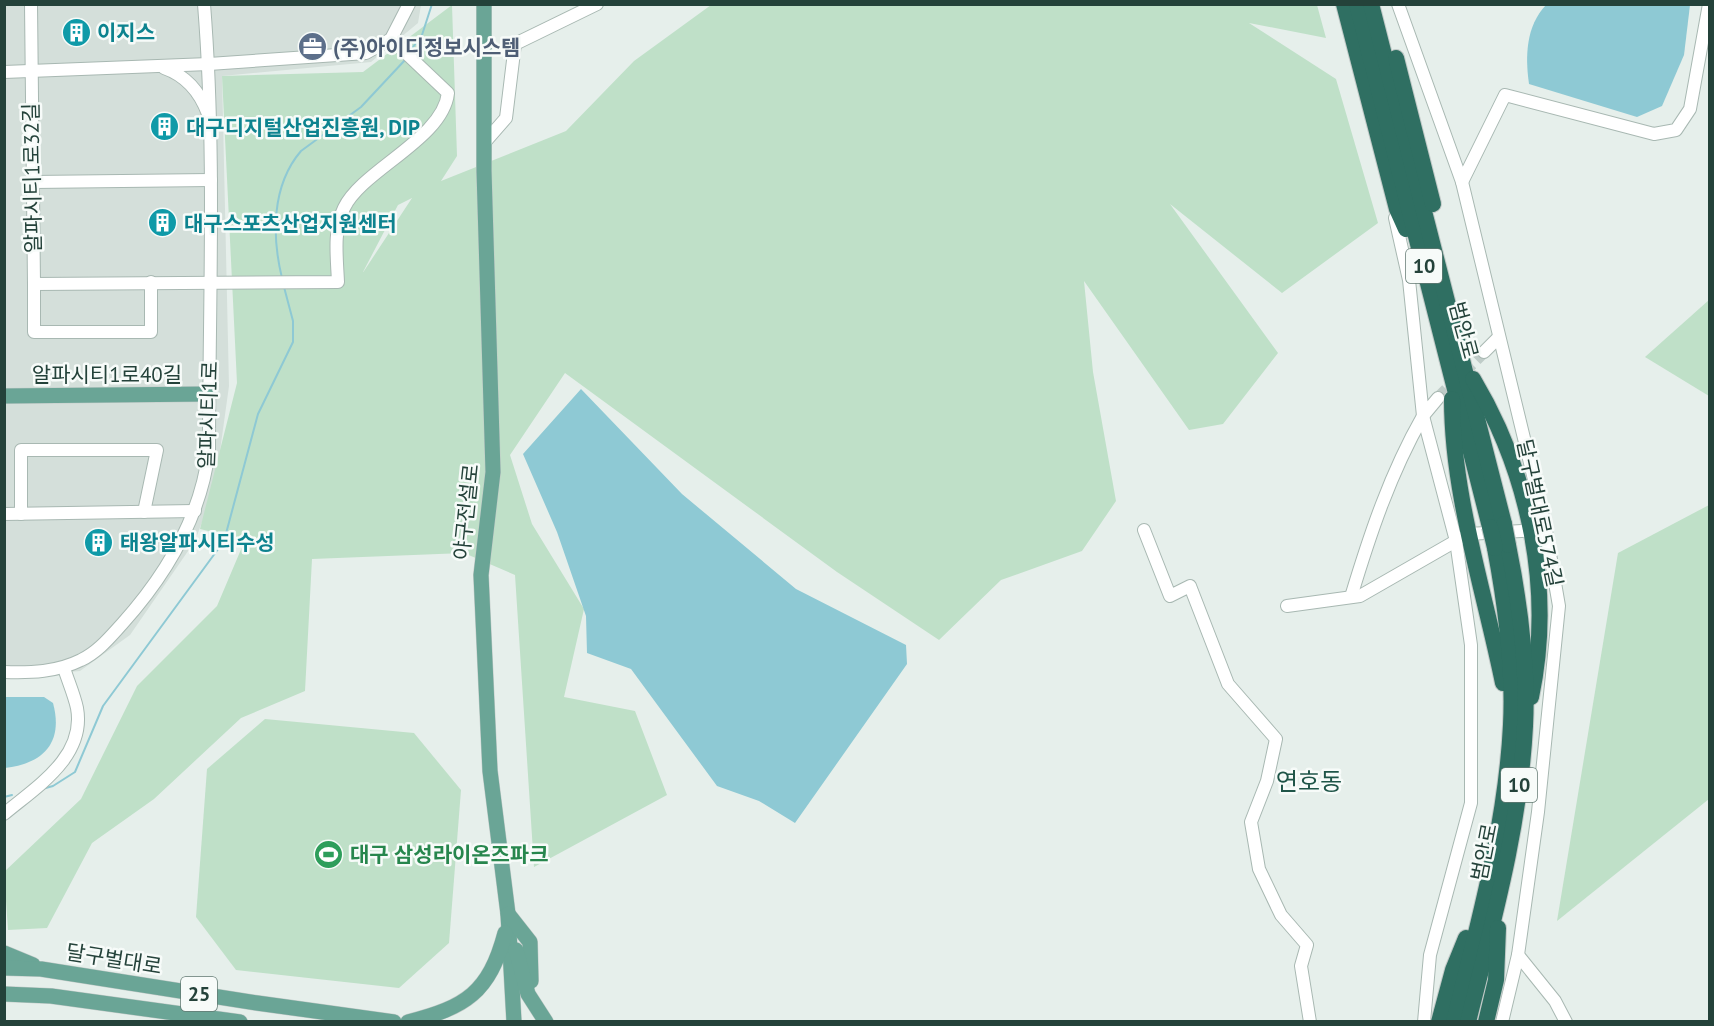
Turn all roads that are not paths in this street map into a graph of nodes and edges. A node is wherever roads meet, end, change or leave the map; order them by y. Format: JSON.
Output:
{"nodes":[{"id":1,"x":31,"y":4,"type":"edge"},
{"id":2,"x":204,"y":4,"type":"edge"},
{"id":3,"x":409,"y":4,"type":"edge"},
{"id":4,"x":484,"y":4,"type":"edge"},
{"id":5,"x":597,"y":4,"type":"edge"},
{"id":6,"x":1344,"y":4,"type":"edge"},
{"id":7,"x":1357,"y":4,"type":"edge"},
{"id":8,"x":1371,"y":4,"type":"edge"},
{"id":9,"x":1383,"y":4,"type":"edge"},
{"id":10,"x":1398,"y":4,"type":"edge"},
{"id":11,"x":1709,"y":4,"type":"edge"},
{"id":12,"x":391,"y":39,"type":"junction"},
{"id":13,"x":209,"y":64,"type":"junction"},
{"id":14,"x":157,"y":66,"type":"junction"},
{"id":15,"x":30,"y":71,"type":"junction"},
{"id":16,"x":4,"y":72,"type":"edge"},
{"id":17,"x":1374,"y":120,"type":"junction"},
{"id":18,"x":211,"y":121,"type":"junction"},
{"id":19,"x":485,"y":142,"type":"junction"},
{"id":20,"x":211,"y":180,"type":"junction"},
{"id":21,"x":33,"y":182,"type":"junction"},
{"id":22,"x":1462,"y":182,"type":"junction"},
{"id":23,"x":1431,"y":268,"type":"junction"},
{"id":24,"x":211,"y":281,"type":"junction"},
{"id":25,"x":151,"y":282,"type":"junction"},
{"id":26,"x":34,"y":284,"type":"junction"},
{"id":27,"x":1499,"y":337,"type":"junction"},
{"id":28,"x":1484,"y":352,"type":"tunnel mouth"},
{"id":29,"x":1458,"y":369,"type":"junction"},
{"id":30,"x":4,"y":384,"type":"edge"},
{"id":31,"x":209,"y":394,"type":"junction"},
{"id":32,"x":35,"y":395,"type":"junction"},
{"id":33,"x":4,"y":396,"type":"edge"},
{"id":34,"x":1438,"y":398,"type":"tunnel mouth"},
{"id":35,"x":4,"y":406,"type":"edge"},
{"id":36,"x":1423,"y":416,"type":"junction"},
{"id":37,"x":195,"y":511,"type":"junction"},
{"id":38,"x":144,"y":512,"type":"junction"},
{"id":39,"x":4,"y":514,"type":"edge"},
{"id":40,"x":21,"y":514,"type":"junction"},
{"id":41,"x":1144,"y":530,"type":"dead end"},
{"id":42,"x":1539,"y":530,"type":"junction"},
{"id":43,"x":1462,"y":537,"type":"junction"},
{"id":44,"x":1351,"y":597,"type":"junction"},
{"id":45,"x":1287,"y":606,"type":"dead end"},
{"id":46,"x":64,"y":668,"type":"junction"},
{"id":47,"x":4,"y":672,"type":"edge"},
{"id":48,"x":1518,"y":724,"type":"junction"},
{"id":49,"x":4,"y":814,"type":"edge"},
{"id":50,"x":1493,"y":891,"type":"junction"},
{"id":51,"x":508,"y":918,"type":"junction"},
{"id":52,"x":4,"y":953,"type":"edge"},
{"id":53,"x":1518,"y":956,"type":"junction"},
{"id":54,"x":4,"y":968,"type":"edge"},
{"id":55,"x":41,"y":969,"type":"junction"},
{"id":56,"x":4,"y":994,"type":"edge"},
{"id":57,"x":240,"y":1022,"type":"edge"},
{"id":58,"x":394,"y":1022,"type":"edge"},
{"id":59,"x":408,"y":1022,"type":"edge"},
{"id":60,"x":514,"y":1022,"type":"edge"},
{"id":61,"x":546,"y":1022,"type":"edge"},
{"id":62,"x":1310,"y":1022,"type":"edge"},
{"id":63,"x":1424,"y":1022,"type":"edge"},
{"id":64,"x":1439,"y":1022,"type":"edge"},
{"id":65,"x":1454,"y":1022,"type":"edge"},
{"id":66,"x":1468,"y":1022,"type":"edge"},
{"id":67,"x":1486,"y":1022,"type":"edge"},
{"id":68,"x":1502,"y":1022,"type":"edge"},
{"id":69,"x":1566,"y":1022,"type":"edge"}],
"edges":[{"from":1,"to":15,"type":"street","name":"알파시티1로32길"},
{"from":2,"to":13,"type":"street","name":"알파시티1로"},
{"from":3,"to":12,"type":"street"},
{"from":4,"to":19,"type":"main road","name":"야구전설로"},
{"from":5,"to":19,"type":"street"},
{"from":6,"to":17,"type":"highway"},
{"from":7,"to":23,"type":"highway","name":"범안로","number":"10"},
{"from":8,"to":23,"type":"highway","name":"범안로","number":"10"},
{"from":9,"to":23,"type":"highway"},
{"from":10,"to":22,"type":"street","name":"달구벌대로574길"},
{"from":11,"to":22,"type":"street"},
{"from":12,"to":13,"type":"street"},
{"from":12,"to":24,"type":"street","name":"알파시티1로32길"},
{"from":13,"to":14,"type":"street"},
{"from":13,"to":18,"type":"street","name":"알파시티1로"},
{"from":14,"to":15,"type":"street"},
{"from":14,"to":18,"type":"street"},
{"from":15,"to":16,"type":"street"},
{"from":15,"to":21,"type":"street","name":"알파시티1로32길"},
{"from":17,"to":23,"type":"highway"},
{"from":17,"to":36,"type":"street"},
{"from":18,"to":20,"type":"street","name":"알파시티1로"},
{"from":19,"to":51,"type":"main road","name":"야구전설로"},
{"from":20,"to":21,"type":"street"},
{"from":20,"to":24,"type":"street","name":"알파시티1로"},
{"from":21,"to":26,"type":"street","name":"알파시티1로32길"},
{"from":22,"to":27,"type":"street","name":"달구벌대로574길"},
{"from":23,"to":29,"type":"highway","name":"범안로","number":"10"},
{"from":24,"to":25,"type":"street","name":"알파시티1로32길"},
{"from":24,"to":31,"type":"street","name":"알파시티1로"},
{"from":25,"to":26,"type":"street","name":"알파시티1로32길"},
{"from":25,"to":26,"type":"street","name":"알파시티1로32길"},
{"from":27,"to":28,"type":"street"},
{"from":27,"to":42,"type":"street","name":"달구벌대로574길"},
{"from":29,"to":42,"type":"highway"},
{"from":29,"to":43,"type":"highway"},
{"from":29,"to":48,"type":"highway","name":"범안로","number":"10","bridge":true},
{"from":30,"to":32,"type":"main road"},
{"from":31,"to":32,"type":"main road","name":"알파시티1로40길"},
{"from":31,"to":37,"type":"street","name":"알파시티1로"},
{"from":32,"to":33,"type":"main road","name":"알파시티1로40길"},
{"from":32,"to":35,"type":"main road"},
{"from":34,"to":36,"type":"street"},
{"from":36,"to":43,"type":"street"},
{"from":36,"to":44,"type":"street"},
{"from":37,"to":38,"type":"street"},
{"from":37,"to":46,"type":"street","name":"알파시티1로"},
{"from":38,"to":40,"type":"street"},
{"from":38,"to":40,"type":"street"},
{"from":39,"to":40,"type":"street"},
{"from":41,"to":62,"type":"street"},
{"from":42,"to":43,"type":"street"},
{"from":42,"to":48,"type":"highway"},
{"from":42,"to":53,"type":"street","name":"달구벌대로574길"},
{"from":43,"to":44,"type":"street"},
{"from":43,"to":48,"type":"highway"},
{"from":43,"to":63,"type":"street"},
{"from":44,"to":45,"type":"street"},
{"from":46,"to":47,"type":"street","name":"알파시티1로"},
{"from":46,"to":49,"type":"street"},
{"from":48,"to":50,"type":"highway","name":"범안로","number":"10"},
{"from":50,"to":64,"type":"highway"},
{"from":50,"to":65,"type":"highway","name":"범안로","number":"10"},
{"from":50,"to":66,"type":"highway","name":"범안로","number":"10"},
{"from":50,"to":67,"type":"highway"},
{"from":51,"to":59,"type":"main road"},
{"from":51,"to":60,"type":"main road","name":"야구전설로"},
{"from":51,"to":61,"type":"main road"},
{"from":52,"to":55,"type":"main road"},
{"from":53,"to":68,"type":"street","name":"달구벌대로574길"},
{"from":53,"to":69,"type":"street"},
{"from":54,"to":55,"type":"main road","name":"달구벌대로","number":"25"},
{"from":55,"to":58,"type":"main road","name":"달구벌대로","number":"25"},
{"from":56,"to":57,"type":"main road","name":"달구벌대로","number":"25"}]}
